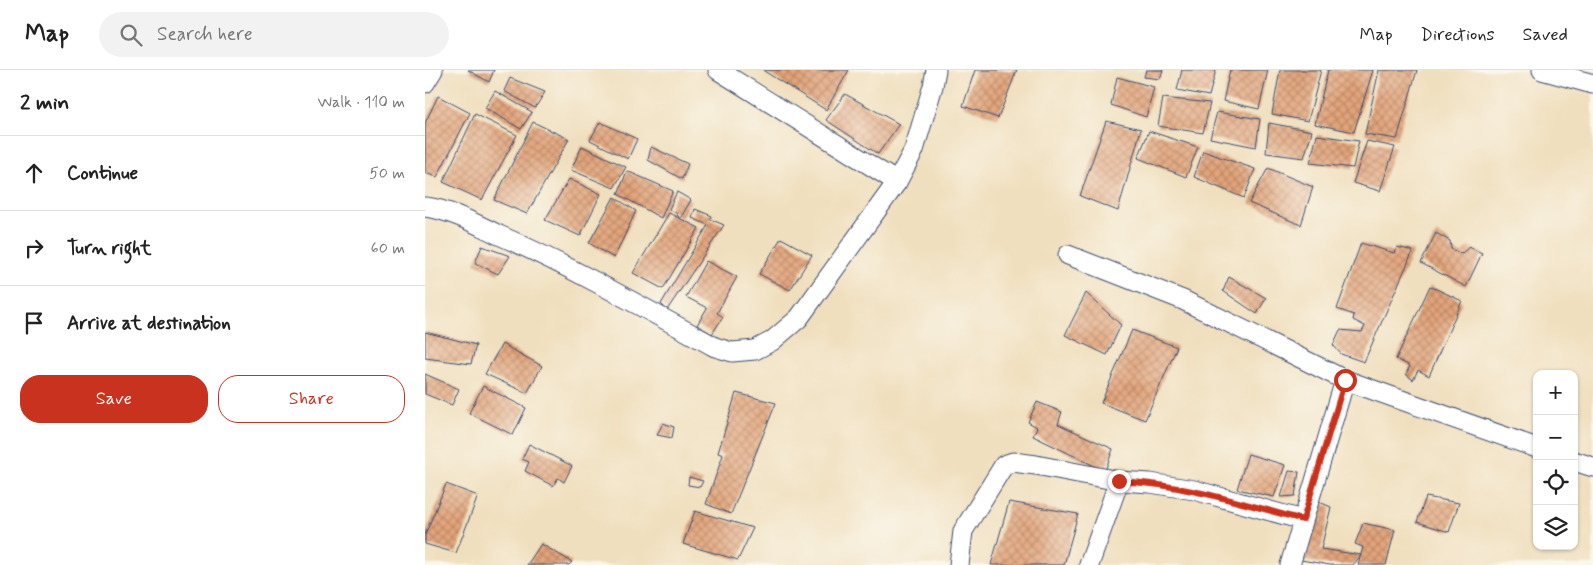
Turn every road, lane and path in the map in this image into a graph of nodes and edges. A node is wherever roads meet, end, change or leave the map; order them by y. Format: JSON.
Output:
{"nodes":[{"id":1,"x":433,"y":70,"type":"edge"},
{"id":2,"x":718,"y":70,"type":"edge"},
{"id":3,"x":936,"y":70,"type":"edge"},
{"id":4,"x":1541,"y":70,"type":"edge"},
{"id":5,"x":425,"y":83,"type":"edge"},
{"id":6,"x":1593,"y":84,"type":"edge"},
{"id":7,"x":897,"y":182,"type":"junction"},
{"id":8,"x":425,"y":207,"type":"edge"},
{"id":9,"x":1068,"y":255,"type":"dead end"},
{"id":10,"x":1345,"y":380,"type":"junction"},
{"id":11,"x":1533,"y":447,"type":"edge"},
{"id":12,"x":1578,"y":462,"type":"edge"},
{"id":13,"x":1593,"y":468,"type":"edge"},
{"id":14,"x":1119,"y":481,"type":"junction"},
{"id":15,"x":1303,"y":520,"type":"junction"},
{"id":16,"x":959,"y":565,"type":"edge"},
{"id":17,"x":1089,"y":565,"type":"edge"},
{"id":18,"x":1289,"y":565,"type":"edge"}],
"edges":[{"from":1,"to":5,"type":"street"},
{"from":2,"to":7,"type":"street"},
{"from":3,"to":7,"type":"street"},
{"from":4,"to":6,"type":"street"},
{"from":7,"to":8,"type":"street"},
{"from":9,"to":10,"type":"street"},
{"from":10,"to":11,"type":"street"},
{"from":10,"to":15,"type":"street"},
{"from":12,"to":13,"type":"street"},
{"from":14,"to":15,"type":"street"},
{"from":14,"to":16,"type":"street"},
{"from":14,"to":17,"type":"street"},
{"from":15,"to":18,"type":"street"}]}
